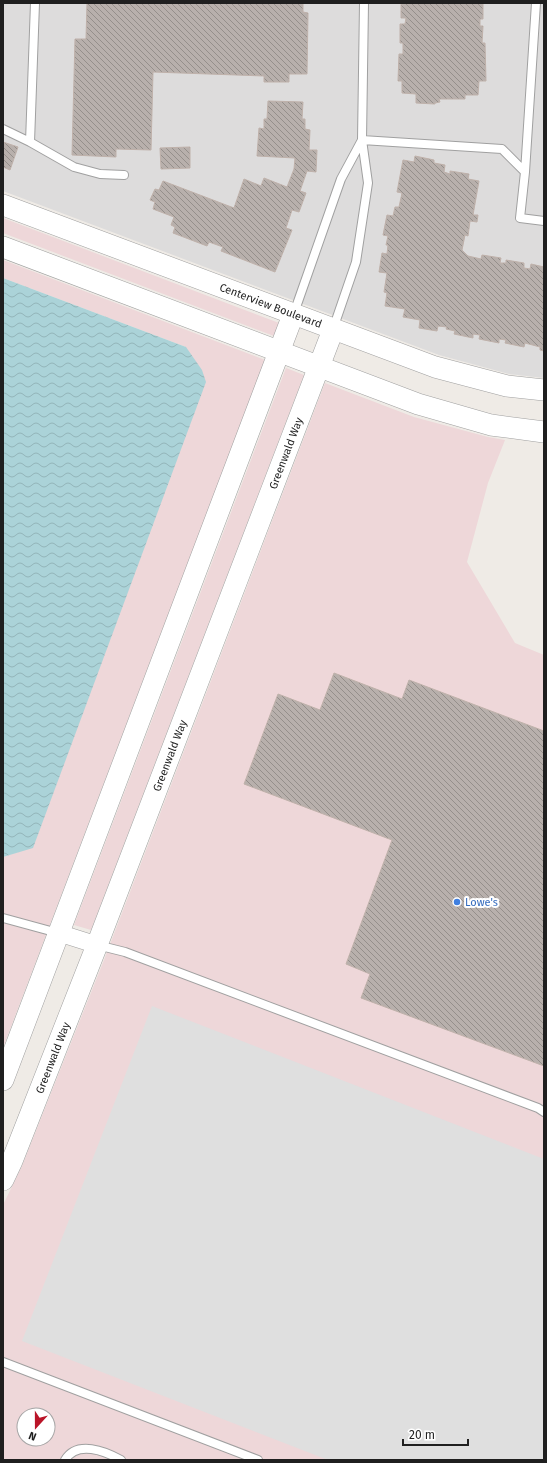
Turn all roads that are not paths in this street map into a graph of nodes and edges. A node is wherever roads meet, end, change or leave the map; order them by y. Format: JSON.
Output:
{"nodes":[{"id":1,"x":34,"y":3,"type":"edge"},
{"id":2,"x":364,"y":3,"type":"edge"},
{"id":3,"x":536,"y":3,"type":"edge"},
{"id":4,"x":3,"y":129,"type":"edge"},
{"id":5,"x":362,"y":140,"type":"junction"},
{"id":6,"x":30,"y":142,"type":"junction"},
{"id":7,"x":525,"y":172,"type":"junction"},
{"id":8,"x":124,"y":175,"type":"dead end"},
{"id":9,"x":3,"y":204,"type":"edge"},
{"id":10,"x":544,"y":222,"type":"edge"},
{"id":11,"x":3,"y":247,"type":"edge"},
{"id":12,"x":293,"y":315,"type":"junction"},
{"id":13,"x":333,"y":330,"type":"junction"},
{"id":14,"x":280,"y":352,"type":"junction"},
{"id":15,"x":319,"y":367,"type":"junction"},
{"id":16,"x":544,"y":390,"type":"edge"},
{"id":17,"x":544,"y":432,"type":"edge"},
{"id":18,"x":3,"y":918,"type":"edge"},
{"id":19,"x":59,"y":933,"type":"junction"},
{"id":20,"x":98,"y":945,"type":"junction"},
{"id":21,"x":3,"y":1080,"type":"edge"},
{"id":22,"x":544,"y":1112,"type":"edge"},
{"id":23,"x":3,"y":1180,"type":"edge"},
{"id":24,"x":3,"y":1362,"type":"edge"},
{"id":25,"x":65,"y":1460,"type":"edge"},
{"id":26,"x":121,"y":1460,"type":"edge"},
{"id":27,"x":258,"y":1460,"type":"edge"}],
"edges":[{"from":1,"to":6,"type":"lane"},
{"from":2,"to":5,"type":"lane"},
{"from":3,"to":7,"type":"lane"},
{"from":4,"to":6,"type":"lane"},
{"from":5,"to":7,"type":"lane"},
{"from":5,"to":12,"type":"lane"},
{"from":5,"to":13,"type":"lane"},
{"from":6,"to":8,"type":"lane"},
{"from":7,"to":10,"type":"lane"},
{"from":9,"to":12,"type":"street","name":"Centerview Boulevard"},
{"from":11,"to":14,"type":"street"},
{"from":12,"to":13,"type":"street","name":"Centerview Boulevard"},
{"from":12,"to":14,"type":"street"},
{"from":13,"to":15,"type":"street","name":"Greenwald Way"},
{"from":13,"to":16,"type":"street","name":"Centerview Boulevard"},
{"from":14,"to":15,"type":"street"},
{"from":14,"to":19,"type":"street"},
{"from":15,"to":17,"type":"street"},
{"from":15,"to":20,"type":"street","name":"Greenwald Way"},
{"from":18,"to":19,"type":"lane"},
{"from":19,"to":20,"type":"street"},
{"from":19,"to":21,"type":"street"},
{"from":20,"to":22,"type":"lane"},
{"from":20,"to":23,"type":"street","name":"Greenwald Way"},
{"from":24,"to":27,"type":"lane"},
{"from":25,"to":26,"type":"lane"}]}
